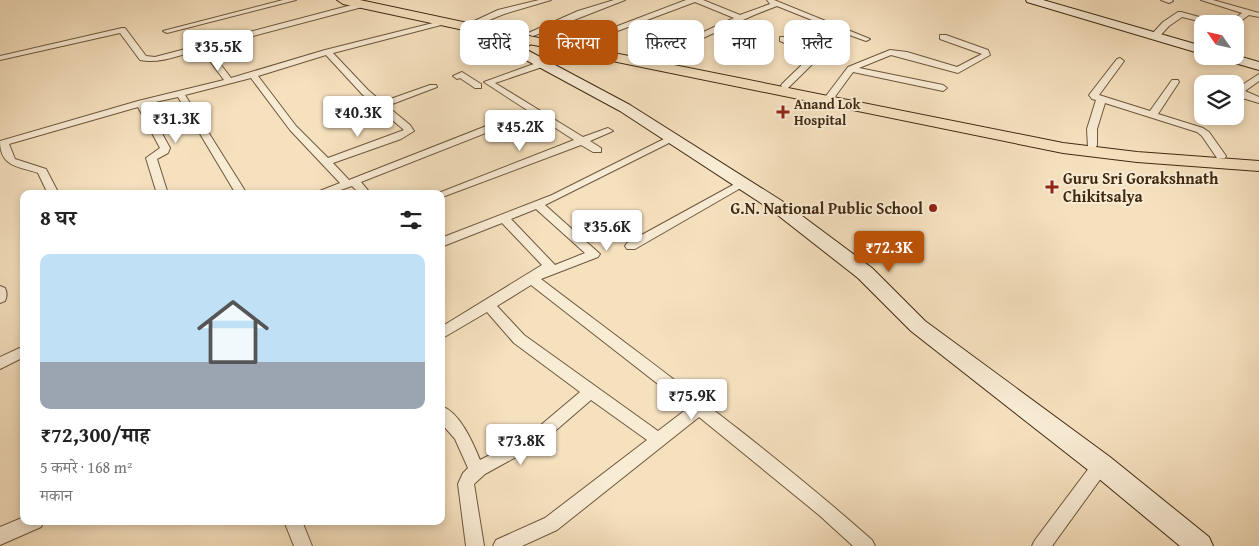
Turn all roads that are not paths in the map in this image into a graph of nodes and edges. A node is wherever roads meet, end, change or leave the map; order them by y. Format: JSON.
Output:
{"nodes":[{"id":1,"x":292,"y":0,"type":"edge"},
{"id":2,"x":343,"y":0,"type":"edge"},
{"id":3,"x":547,"y":0,"type":"edge"},
{"id":4,"x":622,"y":0,"type":"edge"},
{"id":5,"x":693,"y":0,"type":"edge"},
{"id":6,"x":698,"y":0,"type":"edge"},
{"id":7,"x":768,"y":0,"type":"edge"},
{"id":8,"x":1031,"y":0,"type":"edge"},
{"id":9,"x":1205,"y":0,"type":"edge"},
{"id":10,"x":363,"y":2,"type":"edge"},
{"id":11,"x":776,"y":4,"type":"junction"},
{"id":12,"x":1248,"y":12,"type":"junction"},
{"id":13,"x":1244,"y":15,"type":"edge"},
{"id":14,"x":1259,"y":15,"type":"edge"},
{"id":15,"x":1194,"y":17,"type":"edge"},
{"id":16,"x":741,"y":18,"type":"junction"},
{"id":17,"x":460,"y":20,"type":"edge"},
{"id":18,"x":481,"y":20,"type":"edge"},
{"id":19,"x":817,"y":20,"type":"edge"},
{"id":20,"x":442,"y":22,"type":"junction"},
{"id":21,"x":460,"y":25,"type":"edge"},
{"id":22,"x":618,"y":28,"type":"edge"},
{"id":23,"x":167,"y":31,"type":"dead end"},
{"id":24,"x":850,"y":33,"type":"edge"},
{"id":25,"x":704,"y":35,"type":"edge"},
{"id":26,"x":1156,"y":36,"type":"junction"},
{"id":27,"x":529,"y":37,"type":"junction"},
{"id":28,"x":943,"y":37,"type":"dead end"},
{"id":29,"x":539,"y":38,"type":"edge"},
{"id":30,"x":866,"y":39,"type":"dead end"},
{"id":31,"x":203,"y":47,"type":"junction"},
{"id":32,"x":1194,"y":48,"type":"edge"},
{"id":33,"x":328,"y":52,"type":"junction"},
{"id":34,"x":0,"y":58,"type":"edge"},
{"id":35,"x":1120,"y":61,"type":"dead end"},
{"id":36,"x":1244,"y":62,"type":"edge"},
{"id":37,"x":539,"y":65,"type":"edge"},
{"id":38,"x":544,"y":65,"type":"edge"},
{"id":39,"x":682,"y":65,"type":"edge"},
{"id":40,"x":807,"y":65,"type":"edge"},
{"id":41,"x":1259,"y":66,"type":"edge"},
{"id":42,"x":851,"y":69,"type":"junction"},
{"id":43,"x":253,"y":76,"type":"junction"},
{"id":44,"x":457,"y":76,"type":"dead end"},
{"id":45,"x":1259,"y":77,"type":"edge"},
{"id":46,"x":229,"y":81,"type":"junction"},
{"id":47,"x":488,"y":82,"type":"junction"},
{"id":48,"x":1175,"y":82,"type":"dead end"},
{"id":49,"x":478,"y":86,"type":"junction"},
{"id":50,"x":785,"y":86,"type":"junction"},
{"id":51,"x":433,"y":87,"type":"dead end"},
{"id":52,"x":943,"y":88,"type":"dead end"},
{"id":53,"x":466,"y":90,"type":"dead end"},
{"id":54,"x":180,"y":93,"type":"junction"},
{"id":55,"x":832,"y":96,"type":"junction"},
{"id":56,"x":1101,"y":100,"type":"junction"},
{"id":57,"x":1259,"y":100,"type":"edge"},
{"id":58,"x":141,"y":103,"type":"junction"},
{"id":59,"x":381,"y":105,"type":"junction"},
{"id":60,"x":534,"y":111,"type":"junction"},
{"id":61,"x":1152,"y":115,"type":"junction"},
{"id":62,"x":608,"y":131,"type":"dead end"},
{"id":63,"x":672,"y":138,"type":"junction"},
{"id":64,"x":583,"y":142,"type":"junction"},
{"id":65,"x":2,"y":143,"type":"edge"},
{"id":66,"x":1092,"y":145,"type":"junction"},
{"id":67,"x":597,"y":150,"type":"dead end"},
{"id":68,"x":1221,"y":156,"type":"junction"},
{"id":69,"x":1259,"y":158,"type":"edge"},
{"id":70,"x":326,"y":162,"type":"junction"},
{"id":71,"x":1259,"y":166,"type":"edge"},
{"id":72,"x":351,"y":183,"type":"junction"},
{"id":73,"x":742,"y":183,"type":"junction"},
{"id":74,"x":52,"y":190,"type":"edge"},
{"id":75,"x":162,"y":190,"type":"edge"},
{"id":76,"x":240,"y":190,"type":"edge"},
{"id":77,"x":329,"y":190,"type":"edge"},
{"id":78,"x":361,"y":190,"type":"edge"},
{"id":79,"x":445,"y":193,"type":"edge"},
{"id":80,"x":537,"y":204,"type":"junction"},
{"id":81,"x":503,"y":217,"type":"junction"},
{"id":82,"x":445,"y":241,"type":"edge"},
{"id":83,"x":631,"y":246,"type":"dead end"},
{"id":84,"x":532,"y":279,"type":"junction"},
{"id":85,"x":0,"y":291,"type":"edge"},
{"id":86,"x":0,"y":298,"type":"edge"},
{"id":87,"x":488,"y":305,"type":"junction"},
{"id":88,"x":445,"y":332,"type":"edge"},
{"id":89,"x":20,"y":353,"type":"edge"},
{"id":90,"x":0,"y":362,"type":"edge"},
{"id":91,"x":591,"y":392,"type":"junction"},
{"id":92,"x":699,"y":408,"type":"junction"},
{"id":93,"x":445,"y":417,"type":"edge"},
{"id":94,"x":659,"y":440,"type":"junction"},
{"id":95,"x":1101,"y":465,"type":"junction"},
{"id":96,"x":476,"y":471,"type":"junction"},
{"id":97,"x":26,"y":525,"type":"edge"},
{"id":98,"x":295,"y":525,"type":"edge"},
{"id":99,"x":0,"y":536,"type":"edge"},
{"id":100,"x":303,"y":546,"type":"edge"},
{"id":101,"x":475,"y":546,"type":"edge"},
{"id":102,"x":502,"y":546,"type":"edge"},
{"id":103,"x":866,"y":546,"type":"edge"},
{"id":104,"x":1041,"y":546,"type":"edge"},
{"id":105,"x":1200,"y":546,"type":"edge"}],
"edges":[{"from":1,"to":23,"type":"street"},
{"from":2,"to":10,"type":"main road"},
{"from":3,"to":18,"type":"street"},
{"from":4,"to":27,"type":"street"},
{"from":5,"to":22,"type":"street"},
{"from":6,"to":16,"type":"street"},
{"from":7,"to":11,"type":"street"},
{"from":8,"to":26,"type":"street"},
{"from":9,"to":12,"type":"street"},
{"from":10,"to":17,"type":"main road"},
{"from":10,"to":20,"type":"main road"},
{"from":10,"to":31,"type":"street"},
{"from":11,"to":16,"type":"street"},
{"from":11,"to":19,"type":"street"},
{"from":12,"to":13,"type":"street"},
{"from":12,"to":14,"type":"street"},
{"from":15,"to":26,"type":"street"},
{"from":16,"to":25,"type":"street"},
{"from":20,"to":21,"type":"main road"},
{"from":20,"to":33,"type":"street"},
{"from":24,"to":30,"type":"street"},
{"from":26,"to":32,"type":"street"},
{"from":27,"to":29,"type":"main road"},
{"from":27,"to":71,"type":"main road"},
{"from":28,"to":42,"type":"street"},
{"from":31,"to":34,"type":"street"},
{"from":31,"to":46,"type":"street"},
{"from":33,"to":43,"type":"street"},
{"from":33,"to":59,"type":"street"},
{"from":35,"to":56,"type":"street"},
{"from":36,"to":41,"type":"street"},
{"from":37,"to":47,"type":"street"},
{"from":38,"to":63,"type":"street"},
{"from":39,"to":50,"type":"main road"},
{"from":40,"to":50,"type":"street"},
{"from":42,"to":52,"type":"street"},
{"from":42,"to":55,"type":"street"},
{"from":43,"to":46,"type":"street"},
{"from":43,"to":70,"type":"street"},
{"from":44,"to":49,"type":"street"},
{"from":45,"to":57,"type":"street"},
{"from":46,"to":54,"type":"street"},
{"from":47,"to":49,"type":"street"},
{"from":47,"to":60,"type":"street"},
{"from":48,"to":61,"type":"street"},
{"from":49,"to":53,"type":"street"},
{"from":50,"to":55,"type":"main road"},
{"from":51,"to":59,"type":"street"},
{"from":54,"to":58,"type":"street"},
{"from":54,"to":76,"type":"street"},
{"from":55,"to":66,"type":"main road"},
{"from":56,"to":61,"type":"street"},
{"from":56,"to":66,"type":"street"},
{"from":58,"to":65,"type":"street"},
{"from":58,"to":75,"type":"street"},
{"from":59,"to":70,"type":"street"},
{"from":60,"to":64,"type":"street"},
{"from":60,"to":72,"type":"street"},
{"from":61,"to":68,"type":"street"},
{"from":62,"to":64,"type":"street"},
{"from":63,"to":73,"type":"street"},
{"from":63,"to":80,"type":"street"},
{"from":64,"to":67,"type":"street"},
{"from":64,"to":79,"type":"street"},
{"from":65,"to":74,"type":"street"},
{"from":66,"to":68,"type":"main road"},
{"from":68,"to":69,"type":"main road"},
{"from":70,"to":72,"type":"street"},
{"from":72,"to":77,"type":"street"},
{"from":72,"to":78,"type":"street"},
{"from":73,"to":83,"type":"street"},
{"from":73,"to":95,"type":"street"},
{"from":80,"to":81,"type":"street"},
{"from":80,"to":84,"type":"street"},
{"from":81,"to":82,"type":"street"},
{"from":81,"to":84,"type":"street"},
{"from":84,"to":87,"type":"street"},
{"from":84,"to":92,"type":"street"},
{"from":85,"to":86,"type":"street"},
{"from":87,"to":88,"type":"street"},
{"from":87,"to":91,"type":"street"},
{"from":89,"to":90,"type":"street"},
{"from":91,"to":94,"type":"street"},
{"from":91,"to":96,"type":"street"},
{"from":92,"to":94,"type":"street"},
{"from":92,"to":103,"type":"street"},
{"from":93,"to":96,"type":"street"},
{"from":94,"to":102,"type":"street"},
{"from":95,"to":104,"type":"street"},
{"from":95,"to":105,"type":"street"},
{"from":96,"to":101,"type":"street"},
{"from":97,"to":99,"type":"street"},
{"from":98,"to":100,"type":"street"}]}
